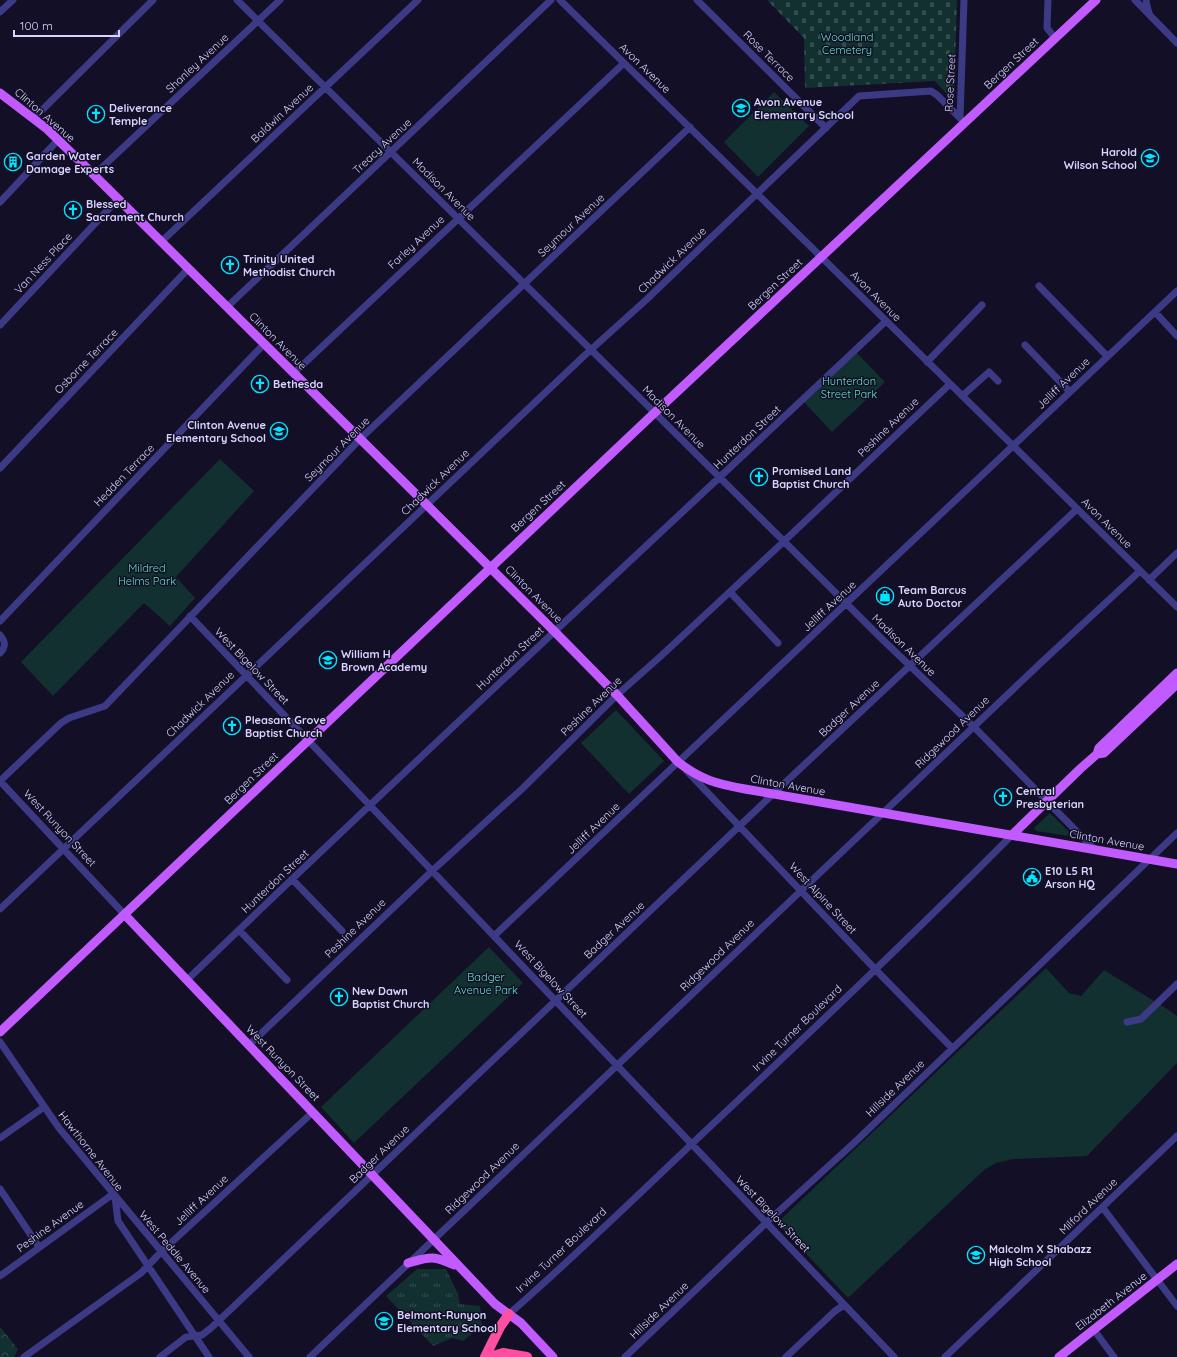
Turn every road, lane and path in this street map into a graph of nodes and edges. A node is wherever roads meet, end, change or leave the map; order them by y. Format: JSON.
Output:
{"nodes":[{"id":1,"x":12,"y":0,"type":"edge"},
{"id":2,"x":153,"y":0,"type":"edge"},
{"id":3,"x":237,"y":0,"type":"edge"},
{"id":4,"x":280,"y":0,"type":"edge"},
{"id":5,"x":418,"y":0,"type":"edge"},
{"id":6,"x":551,"y":0,"type":"edge"},
{"id":7,"x":560,"y":0,"type":"edge"},
{"id":8,"x":697,"y":0,"type":"edge"},
{"id":9,"x":964,"y":0,"type":"edge"},
{"id":10,"x":1048,"y":0,"type":"edge"},
{"id":11,"x":1096,"y":0,"type":"edge"},
{"id":12,"x":1135,"y":0,"type":"edge"},
{"id":13,"x":1146,"y":0,"type":"edge"},
{"id":14,"x":0,"y":12,"type":"edge"},
{"id":15,"x":1150,"y":14,"type":"junction"},
{"id":16,"x":258,"y":21,"type":"junction"},
{"id":17,"x":1056,"y":38,"type":"junction"},
{"id":18,"x":1177,"y":43,"type":"edge"},
{"id":19,"x":624,"y":63,"type":"junction"},
{"id":20,"x":325,"y":87,"type":"junction"},
{"id":21,"x":0,"y":92,"type":"edge"},
{"id":22,"x":896,"y":94,"type":"joint"},
{"id":23,"x":34,"y":118,"type":"junction"},
{"id":24,"x":962,"y":120,"type":"junction"},
{"id":25,"x":690,"y":127,"type":"junction"},
{"id":26,"x":826,"y":128,"type":"junction"},
{"id":27,"x":58,"y":140,"type":"junction"},
{"id":28,"x":391,"y":152,"type":"junction"},
{"id":29,"x":94,"y":175,"type":"junction"},
{"id":30,"x":756,"y":194,"type":"junction"},
{"id":31,"x":118,"y":199,"type":"junction"},
{"id":32,"x":0,"y":202,"type":"edge"},
{"id":33,"x":458,"y":218,"type":"junction"},
{"id":34,"x":162,"y":242,"type":"junction"},
{"id":35,"x":821,"y":257,"type":"junction"},
{"id":36,"x":188,"y":269,"type":"junction"},
{"id":37,"x":524,"y":284,"type":"junction"},
{"id":38,"x":1039,"y":286,"type":"dead end"},
{"id":39,"x":1177,"y":291,"type":"edge"},
{"id":40,"x":982,"y":305,"type":"dead end"},
{"id":41,"x":227,"y":307,"type":"junction"},
{"id":42,"x":1155,"y":312,"type":"junction"},
{"id":43,"x":886,"y":321,"type":"junction"},
{"id":44,"x":0,"y":325,"type":"edge"},
{"id":45,"x":1177,"y":336,"type":"edge"},
{"id":46,"x":264,"y":344,"type":"junction"},
{"id":47,"x":1025,"y":345,"type":"dead end"},
{"id":48,"x":591,"y":350,"type":"junction"},
{"id":49,"x":1107,"y":356,"type":"junction"},
{"id":50,"x":927,"y":362,"type":"junction"},
{"id":51,"x":294,"y":373,"type":"junction"},
{"id":52,"x":998,"y":381,"type":"dead end"},
{"id":53,"x":950,"y":384,"type":"junction"},
{"id":54,"x":1070,"y":392,"type":"junction"},
{"id":55,"x":962,"y":396,"type":"junction"},
{"id":56,"x":655,"y":412,"type":"junction"},
{"id":57,"x":360,"y":439,"type":"junction"},
{"id":58,"x":1013,"y":446,"type":"junction"},
{"id":59,"x":0,"y":468,"type":"edge"},
{"id":60,"x":720,"y":478,"type":"junction"},
{"id":61,"x":427,"y":505,"type":"junction"},
{"id":62,"x":1077,"y":509,"type":"junction"},
{"id":63,"x":784,"y":542,"type":"junction"},
{"id":64,"x":1177,"y":553,"type":"edge"},
{"id":65,"x":490,"y":568,"type":"junction"},
{"id":66,"x":1140,"y":571,"type":"junction"},
{"id":67,"x":1149,"y":580,"type":"junction"},
{"id":68,"x":730,"y":592,"type":"junction"},
{"id":69,"x":847,"y":604,"type":"junction"},
{"id":70,"x":1177,"y":608,"type":"edge"},
{"id":71,"x":190,"y":616,"type":"junction"},
{"id":72,"x":0,"y":621,"type":"edge"},
{"id":73,"x":554,"y":631,"type":"junction"},
{"id":74,"x":0,"y":635,"type":"edge"},
{"id":75,"x":778,"y":643,"type":"dead end"},
{"id":76,"x":0,"y":653,"type":"edge"},
{"id":77,"x":910,"y":665,"type":"junction"},
{"id":78,"x":1177,"y":673,"type":"edge"},
{"id":79,"x":246,"y":675,"type":"junction"},
{"id":80,"x":1177,"y":684,"type":"edge"},
{"id":81,"x":617,"y":695,"type":"junction"},
{"id":82,"x":974,"y":727,"type":"junction"},
{"id":83,"x":309,"y":740,"type":"junction"},
{"id":84,"x":1097,"y":754,"type":"junction"},
{"id":85,"x":678,"y":762,"type":"junction"},
{"id":86,"x":0,"y":781,"type":"edge"},
{"id":87,"x":773,"y":794,"type":"junction"},
{"id":88,"x":1047,"y":800,"type":"junction"},
{"id":89,"x":370,"y":806,"type":"junction"},
{"id":90,"x":882,"y":813,"type":"junction"},
{"id":91,"x":740,"y":827,"type":"junction"},
{"id":92,"x":1177,"y":833,"type":"edge"},
{"id":93,"x":1012,"y":835,"type":"junction"},
{"id":94,"x":63,"y":850,"type":"junction"},
{"id":95,"x":1095,"y":850,"type":"junction"},
{"id":96,"x":1149,"y":859,"type":"junction"},
{"id":97,"x":1177,"y":864,"type":"edge"},
{"id":98,"x":432,"y":871,"type":"junction"},
{"id":99,"x":292,"y":879,"type":"junction"},
{"id":100,"x":801,"y":890,"type":"junction"},
{"id":101,"x":0,"y":909,"type":"edge"},
{"id":102,"x":125,"y":914,"type":"junction"},
{"id":103,"x":239,"y":930,"type":"junction"},
{"id":104,"x":342,"y":931,"type":"dead end"},
{"id":105,"x":495,"y":935,"type":"junction"},
{"id":106,"x":875,"y":970,"type":"junction"},
{"id":107,"x":187,"y":980,"type":"junction"},
{"id":108,"x":287,"y":980,"type":"dead end"},
{"id":109,"x":1177,"y":984,"type":"edge"},
{"id":110,"x":556,"y":1000,"type":"junction"},
{"id":111,"x":1127,"y":1022,"type":"dead end"},
{"id":112,"x":0,"y":1032,"type":"edge"},
{"id":113,"x":0,"y":1042,"type":"edge"},
{"id":114,"x":249,"y":1045,"type":"junction"},
{"id":115,"x":952,"y":1048,"type":"junction"},
{"id":116,"x":617,"y":1064,"type":"junction"},
{"id":117,"x":44,"y":1107,"type":"junction"},
{"id":118,"x":313,"y":1112,"type":"junction"},
{"id":119,"x":1177,"y":1136,"type":"edge"},
{"id":120,"x":0,"y":1138,"type":"edge"},
{"id":121,"x":691,"y":1144,"type":"junction"},
{"id":122,"x":372,"y":1175,"type":"junction"},
{"id":123,"x":0,"y":1189,"type":"edge"},
{"id":124,"x":114,"y":1195,"type":"junction"},
{"id":125,"x":1102,"y":1208,"type":"junction"},
{"id":126,"x":767,"y":1222,"type":"junction"},
{"id":127,"x":434,"y":1239,"type":"junction"},
{"id":128,"x":38,"y":1247,"type":"junction"},
{"id":129,"x":161,"y":1252,"type":"junction"},
{"id":130,"x":408,"y":1263,"type":"junction"},
{"id":131,"x":1177,"y":1264,"type":"edge"},
{"id":132,"x":148,"y":1265,"type":"junction"},
{"id":133,"x":459,"y":1267,"type":"junction"},
{"id":134,"x":0,"y":1276,"type":"edge"},
{"id":135,"x":1157,"y":1280,"type":"junction"},
{"id":136,"x":844,"y":1305,"type":"junction"},
{"id":137,"x":1177,"y":1306,"type":"edge"},
{"id":138,"x":509,"y":1314,"type":"junction"},
{"id":139,"x":219,"y":1320,"type":"junction"},
{"id":140,"x":1094,"y":1330,"type":"junction"},
{"id":141,"x":195,"y":1336,"type":"junction"},
{"id":142,"x":24,"y":1357,"type":"edge"},
{"id":143,"x":160,"y":1357,"type":"edge"},
{"id":144,"x":209,"y":1357,"type":"edge"},
{"id":145,"x":249,"y":1357,"type":"edge"},
{"id":146,"x":310,"y":1357,"type":"edge"},
{"id":147,"x":485,"y":1357,"type":"edge"},
{"id":148,"x":490,"y":1357,"type":"edge"},
{"id":149,"x":527,"y":1357,"type":"edge"},
{"id":150,"x":553,"y":1357,"type":"edge"},
{"id":151,"x":625,"y":1357,"type":"edge"},
{"id":152,"x":786,"y":1357,"type":"edge"},
{"id":153,"x":894,"y":1357,"type":"edge"},
{"id":154,"x":945,"y":1357,"type":"edge"},
{"id":155,"x":1059,"y":1357,"type":"edge"},
{"id":156,"x":1114,"y":1357,"type":"edge"}],
"edges":[{"from":1,"to":14,"type":"street"},
{"from":2,"to":23,"type":"street"},
{"from":3,"to":16,"type":"street","name":"Madison Avenue"},
{"from":4,"to":16,"type":"street","name":"Shanley Avenue"},
{"from":5,"to":20,"type":"street","name":"Baldwin Avenue"},
{"from":6,"to":28,"type":"street","name":"Treacy Avenue"},
{"from":7,"to":19,"type":"street","name":"Avon Avenue"},
{"from":8,"to":26,"type":"street","name":"Rose Terrace"},
{"from":9,"to":24,"type":"street","name":"Rose Street"},
{"from":10,"to":17,"type":"street"},
{"from":11,"to":17,"type":"main road","name":"Bergen Street"},
{"from":12,"to":15,"type":"street"},
{"from":13,"to":15,"type":"street"},
{"from":15,"to":18,"type":"street"},
{"from":16,"to":20,"type":"street","name":"Madison Avenue"},
{"from":16,"to":29,"type":"street","name":"Shanley Avenue"},
{"from":17,"to":24,"type":"main road","name":"Bergen Street"},
{"from":19,"to":25,"type":"street","name":"Avon Avenue"},
{"from":19,"to":33,"type":"street","name":"Farley Avenue"},
{"from":20,"to":28,"type":"street","name":"Madison Avenue"},
{"from":20,"to":34,"type":"street","name":"Baldwin Avenue"},
{"from":21,"to":23,"type":"main road","name":"Clinton Avenue"},
{"from":22,"to":24,"type":"street","name":"Rose Street"},
{"from":22,"to":26,"type":"street","name":"Chadwick Avenue"},
{"from":23,"to":27,"type":"main road","name":"Clinton Avenue"},
{"from":24,"to":35,"type":"main road","name":"Bergen Street"},
{"from":25,"to":30,"type":"street","name":"Avon Avenue"},
{"from":25,"to":37,"type":"street","name":"Seymour Avenue"},
{"from":26,"to":30,"type":"street","name":"Chadwick Avenue"},
{"from":27,"to":29,"type":"main road","name":"Clinton Avenue"},
{"from":27,"to":32,"type":"street"},
{"from":28,"to":33,"type":"street","name":"Madison Avenue"},
{"from":28,"to":41,"type":"street","name":"Treacy Avenue"},
{"from":29,"to":31,"type":"main road","name":"Clinton Avenue"},
{"from":30,"to":35,"type":"street","name":"Avon Avenue"},
{"from":30,"to":48,"type":"street","name":"Chadwick Avenue"},
{"from":31,"to":34,"type":"main road","name":"Clinton Avenue"},
{"from":31,"to":44,"type":"street","name":"Van Ness Place"},
{"from":33,"to":37,"type":"street","name":"Madison Avenue"},
{"from":33,"to":51,"type":"street","name":"Farley Avenue"},
{"from":34,"to":36,"type":"main road","name":"Clinton Avenue"},
{"from":35,"to":43,"type":"street","name":"Avon Avenue"},
{"from":35,"to":56,"type":"main road","name":"Bergen Street"},
{"from":36,"to":41,"type":"main road","name":"Clinton Avenue"},
{"from":36,"to":59,"type":"street","name":"Osborne Terrace"},
{"from":37,"to":48,"type":"street","name":"Madison Avenue"},
{"from":37,"to":57,"type":"street","name":"Seymour Avenue"},
{"from":38,"to":49,"type":"street"},
{"from":39,"to":42,"type":"street","name":"Jelliff Avenue"},
{"from":40,"to":50,"type":"street"},
{"from":41,"to":46,"type":"main road","name":"Clinton Avenue"},
{"from":42,"to":45,"type":"street"},
{"from":42,"to":49,"type":"street","name":"Jelliff Avenue"},
{"from":43,"to":50,"type":"street","name":"Avon Avenue"},
{"from":43,"to":60,"type":"street","name":"Hunterdon Street"},
{"from":46,"to":51,"type":"main road","name":"Clinton Avenue"},
{"from":46,"to":72,"type":"street","name":"Hedden Terrace"},
{"from":47,"to":54,"type":"street"},
{"from":48,"to":56,"type":"street","name":"Madison Avenue"},
{"from":48,"to":61,"type":"street","name":"Chadwick Avenue"},
{"from":49,"to":54,"type":"street","name":"Jelliff Avenue"},
{"from":50,"to":53,"type":"street","name":"Avon Avenue"},
{"from":51,"to":57,"type":"main road","name":"Clinton Avenue"},
{"from":52,"to":55,"type":"street"},
{"from":53,"to":55,"type":"street","name":"Avon Avenue"},
{"from":53,"to":63,"type":"street","name":"Peshine Avenue"},
{"from":54,"to":58,"type":"street","name":"Jelliff Avenue"},
{"from":55,"to":58,"type":"street","name":"Avon Avenue"},
{"from":56,"to":60,"type":"street","name":"Madison Avenue"},
{"from":56,"to":65,"type":"main road","name":"Bergen Street"},
{"from":57,"to":61,"type":"main road","name":"Clinton Avenue"},
{"from":57,"to":71,"type":"street","name":"Seymour Avenue"},
{"from":58,"to":62,"type":"street","name":"Avon Avenue"},
{"from":58,"to":69,"type":"street","name":"Jelliff Avenue"},
{"from":60,"to":63,"type":"street","name":"Madison Avenue"},
{"from":60,"to":73,"type":"street","name":"Hunterdon Street"},
{"from":61,"to":65,"type":"main road","name":"Clinton Avenue"},
{"from":61,"to":79,"type":"street","name":"Chadwick Avenue"},
{"from":62,"to":66,"type":"street","name":"Avon Avenue"},
{"from":62,"to":77,"type":"street","name":"Badger Avenue"},
{"from":63,"to":68,"type":"street","name":"Peshine Avenue"},
{"from":63,"to":69,"type":"street","name":"Madison Avenue"},
{"from":64,"to":67,"type":"street"},
{"from":65,"to":73,"type":"main road","name":"Clinton Avenue"},
{"from":65,"to":83,"type":"main road","name":"Bergen Street"},
{"from":66,"to":67,"type":"street","name":"Avon Avenue"},
{"from":66,"to":82,"type":"street","name":"Ridgewood Avenue"},
{"from":67,"to":70,"type":"street","name":"Avon Avenue"},
{"from":68,"to":75,"type":"street"},
{"from":68,"to":81,"type":"street","name":"Peshine Avenue"},
{"from":69,"to":77,"type":"street","name":"Madison Avenue"},
{"from":69,"to":85,"type":"street","name":"Jelliff Avenue"},
{"from":71,"to":79,"type":"street","name":"West Bigelow Street"},
{"from":71,"to":86,"type":"street","name":"Seymour Avenue"},
{"from":73,"to":81,"type":"main road","name":"Clinton Avenue"},
{"from":73,"to":89,"type":"street","name":"Hunterdon Street"},
{"from":74,"to":76,"type":"street"},
{"from":77,"to":82,"type":"street","name":"Madison Avenue"},
{"from":77,"to":87,"type":"street","name":"Badger Avenue"},
{"from":78,"to":84,"type":"main road","name":"Irvine Turner Boulevard"},
{"from":79,"to":83,"type":"street","name":"West Bigelow Street"},
{"from":79,"to":94,"type":"street","name":"Chadwick Avenue"},
{"from":80,"to":84,"type":"main road","name":"Irvine Turner Boulevard"},
{"from":81,"to":85,"type":"main road","name":"Clinton Avenue"},
{"from":81,"to":98,"type":"street","name":"Peshine Avenue"},
{"from":82,"to":88,"type":"street","name":"Madison Avenue"},
{"from":82,"to":90,"type":"street","name":"Ridgewood Avenue"},
{"from":83,"to":89,"type":"street","name":"West Bigelow Street"},
{"from":83,"to":102,"type":"main road","name":"Bergen Street"},
{"from":84,"to":88,"type":"main road","name":"Irvine Turner Boulevard"},
{"from":85,"to":87,"type":"main road","name":"Clinton Avenue"},
{"from":85,"to":91,"type":"street","name":"West Alpine Street"},
{"from":85,"to":105,"type":"street","name":"Jelliff Avenue"},
{"from":86,"to":94,"type":"street","name":"West Runyon Street"},
{"from":87,"to":90,"type":"main road","name":"Clinton Avenue"},
{"from":87,"to":91,"type":"street","name":"Badger Avenue"},
{"from":88,"to":93,"type":"main road","name":"Irvine Turner Boulevard"},
{"from":88,"to":95,"type":"street","name":"Madison Avenue"},
{"from":89,"to":98,"type":"street","name":"West Bigelow Street"},
{"from":89,"to":99,"type":"street","name":"Hunterdon Street"},
{"from":90,"to":93,"type":"main road","name":"Clinton Avenue"},
{"from":90,"to":100,"type":"street","name":"Ridgewood Avenue"},
{"from":91,"to":100,"type":"street","name":"West Alpine Street"},
{"from":91,"to":110,"type":"street","name":"Badger Avenue"},
{"from":92,"to":96,"type":"street","name":"Hillside Avenue"},
{"from":93,"to":95,"type":"main road","name":"Clinton Avenue"},
{"from":93,"to":106,"type":"street","name":"Irvine Turner Boulevard"},
{"from":94,"to":101,"type":"street","name":"Chadwick Avenue"},
{"from":94,"to":102,"type":"street","name":"West Runyon Street"},
{"from":95,"to":96,"type":"main road","name":"Clinton Avenue"},
{"from":96,"to":97,"type":"main road","name":"Clinton Avenue"},
{"from":96,"to":115,"type":"street","name":"Hillside Avenue"},
{"from":98,"to":105,"type":"street","name":"West Bigelow Street"},
{"from":98,"to":114,"type":"street","name":"Peshine Avenue"},
{"from":99,"to":103,"type":"street","name":"Hunterdon Street"},
{"from":99,"to":104,"type":"street"},
{"from":100,"to":106,"type":"street","name":"West Alpine Street"},
{"from":100,"to":116,"type":"street","name":"Ridgewood Avenue"},
{"from":102,"to":107,"type":"main road","name":"West Runyon Street"},
{"from":102,"to":112,"type":"main road","name":"Bergen Street"},
{"from":103,"to":107,"type":"street","name":"Hunterdon Street"},
{"from":103,"to":108,"type":"street"},
{"from":105,"to":110,"type":"street","name":"West Bigelow Street"},
{"from":106,"to":115,"type":"street","name":"West Alpine Street"},
{"from":106,"to":121,"type":"street","name":"Irvine Turner Boulevard"},
{"from":107,"to":114,"type":"main road","name":"West Runyon Street"},
{"from":109,"to":111,"type":"street"},
{"from":110,"to":116,"type":"street","name":"West Bigelow Street"},
{"from":110,"to":122,"type":"street","name":"Badger Avenue"},
{"from":113,"to":117,"type":"street","name":"Hawthorne Avenue"},
{"from":114,"to":118,"type":"main road","name":"West Runyon Street"},
{"from":115,"to":126,"type":"street","name":"Hillside Avenue"},
{"from":116,"to":121,"type":"street","name":"West Bigelow Street"},
{"from":116,"to":127,"type":"street","name":"Ridgewood Avenue"},
{"from":117,"to":120,"type":"street"},
{"from":117,"to":124,"type":"street","name":"Hawthorne Avenue"},
{"from":118,"to":122,"type":"main road","name":"West Runyon Street"},
{"from":118,"to":129,"type":"street","name":"Jelliff Avenue"},
{"from":119,"to":125,"type":"street","name":"Milford Avenue"},
{"from":121,"to":126,"type":"street","name":"West Bigelow Street"},
{"from":121,"to":138,"type":"street","name":"Irvine Turner Boulevard"},
{"from":122,"to":127,"type":"main road","name":"West Runyon Street"},
{"from":122,"to":139,"type":"street","name":"Badger Avenue"},
{"from":123,"to":128,"type":"street"},
{"from":124,"to":128,"type":"street","name":"Peshine Avenue"},
{"from":124,"to":129,"type":"street","name":"West Peddie Avenue"},
{"from":124,"to":132,"type":"street","name":"Hawthorne Avenue"},
{"from":125,"to":135,"type":"street"},
{"from":125,"to":154,"type":"street","name":"Milford Avenue"},
{"from":126,"to":136,"type":"street","name":"West Bigelow Street"},
{"from":126,"to":151,"type":"street","name":"Hillside Avenue"},
{"from":127,"to":130,"type":"street","name":"Ridgewood Avenue"},
{"from":127,"to":133,"type":"main road","name":"West Runyon Street"},
{"from":128,"to":134,"type":"street","name":"Peshine Avenue"},
{"from":129,"to":132,"type":"street","name":"Jelliff Avenue"},
{"from":129,"to":139,"type":"street","name":"West Peddie Avenue"},
{"from":130,"to":133,"type":"main road"},
{"from":130,"to":146,"type":"street","name":"Ridgewood Avenue"},
{"from":131,"to":135,"type":"main road","name":"Elizabeth Avenue"},
{"from":132,"to":141,"type":"street","name":"Hawthorne Avenue"},
{"from":132,"to":142,"type":"street","name":"Jelliff Avenue"},
{"from":133,"to":138,"type":"main road","name":"West Runyon Street"},
{"from":135,"to":137,"type":"street"},
{"from":135,"to":140,"type":"main road","name":"Elizabeth Avenue"},
{"from":136,"to":152,"type":"street"},
{"from":136,"to":153,"type":"street","name":"West Bigelow Street"},
{"from":138,"to":147,"type":"highway"},
{"from":138,"to":150,"type":"main road","name":"West Runyon Street"},
{"from":139,"to":141,"type":"street","name":"Badger Avenue"},
{"from":139,"to":145,"type":"street","name":"West Peddie Avenue"},
{"from":140,"to":155,"type":"main road","name":"Elizabeth Avenue"},
{"from":140,"to":156,"type":"street"},
{"from":141,"to":143,"type":"street","name":"Badger Avenue"},
{"from":141,"to":144,"type":"street","name":"Hawthorne Avenue"},
{"from":148,"to":149,"type":"highway"}]}
